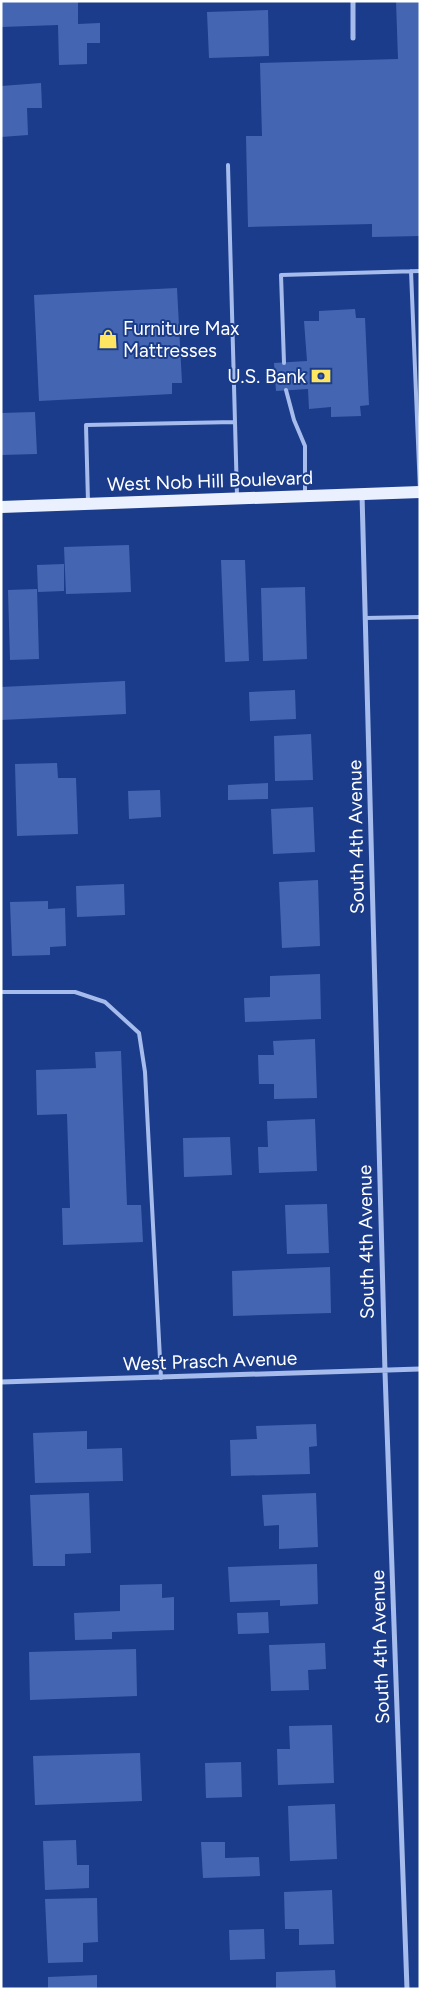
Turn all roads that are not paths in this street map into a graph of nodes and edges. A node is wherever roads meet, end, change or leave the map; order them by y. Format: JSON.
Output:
{"nodes":[{"id":1,"x":353,"y":1,"type":"edge"},
{"id":2,"x":353,"y":38,"type":"dead end"},
{"id":3,"x":228,"y":165,"type":"dead end"},
{"id":4,"x":412,"y":271,"type":"junction"},
{"id":5,"x":420,"y":271,"type":"edge"},
{"id":6,"x":284,"y":362,"type":"dead end"},
{"id":7,"x":286,"y":390,"type":"dead end"},
{"id":8,"x":235,"y":422,"type":"junction"},
{"id":9,"x":420,"y":492,"type":"edge"},
{"id":10,"x":362,"y":494,"type":"junction"},
{"id":11,"x":305,"y":496,"type":"junction"},
{"id":12,"x":237,"y":499,"type":"junction"},
{"id":13,"x":88,"y":504,"type":"junction"},
{"id":14,"x":1,"y":507,"type":"edge"},
{"id":15,"x":420,"y":616,"type":"edge"},
{"id":16,"x":365,"y":618,"type":"junction"},
{"id":17,"x":1,"y":992,"type":"edge"},
{"id":18,"x":420,"y":1370,"type":"edge"},
{"id":19,"x":385,"y":1372,"type":"junction"},
{"id":20,"x":161,"y":1378,"type":"junction"},
{"id":21,"x":1,"y":1382,"type":"edge"},
{"id":22,"x":407,"y":1989,"type":"edge"}],
"edges":[{"from":1,"to":2,"type":"street"},
{"from":3,"to":8,"type":"lane"},
{"from":4,"to":5,"type":"lane"},
{"from":4,"to":6,"type":"lane"},
{"from":4,"to":9,"type":"lane"},
{"from":7,"to":11,"type":"lane"},
{"from":8,"to":12,"type":"lane"},
{"from":8,"to":13,"type":"lane"},
{"from":9,"to":10,"type":"main road","name":"West Nob Hill Boulevard"},
{"from":10,"to":11,"type":"main road","name":"West Nob Hill Boulevard"},
{"from":10,"to":16,"type":"street","name":"South 4th Avenue"},
{"from":11,"to":12,"type":"main road","name":"West Nob Hill Boulevard"},
{"from":12,"to":13,"type":"main road","name":"West Nob Hill Boulevard"},
{"from":13,"to":14,"type":"main road","name":"West Nob Hill Boulevard"},
{"from":15,"to":16,"type":"lane"},
{"from":16,"to":19,"type":"street","name":"South 4th Avenue"},
{"from":17,"to":20,"type":"lane"},
{"from":18,"to":19,"type":"street","name":"West Prasch Avenue"},
{"from":19,"to":20,"type":"street","name":"West Prasch Avenue"},
{"from":19,"to":22,"type":"street","name":"South 4th Avenue"},
{"from":20,"to":21,"type":"street","name":"West Prasch Avenue"}]}
